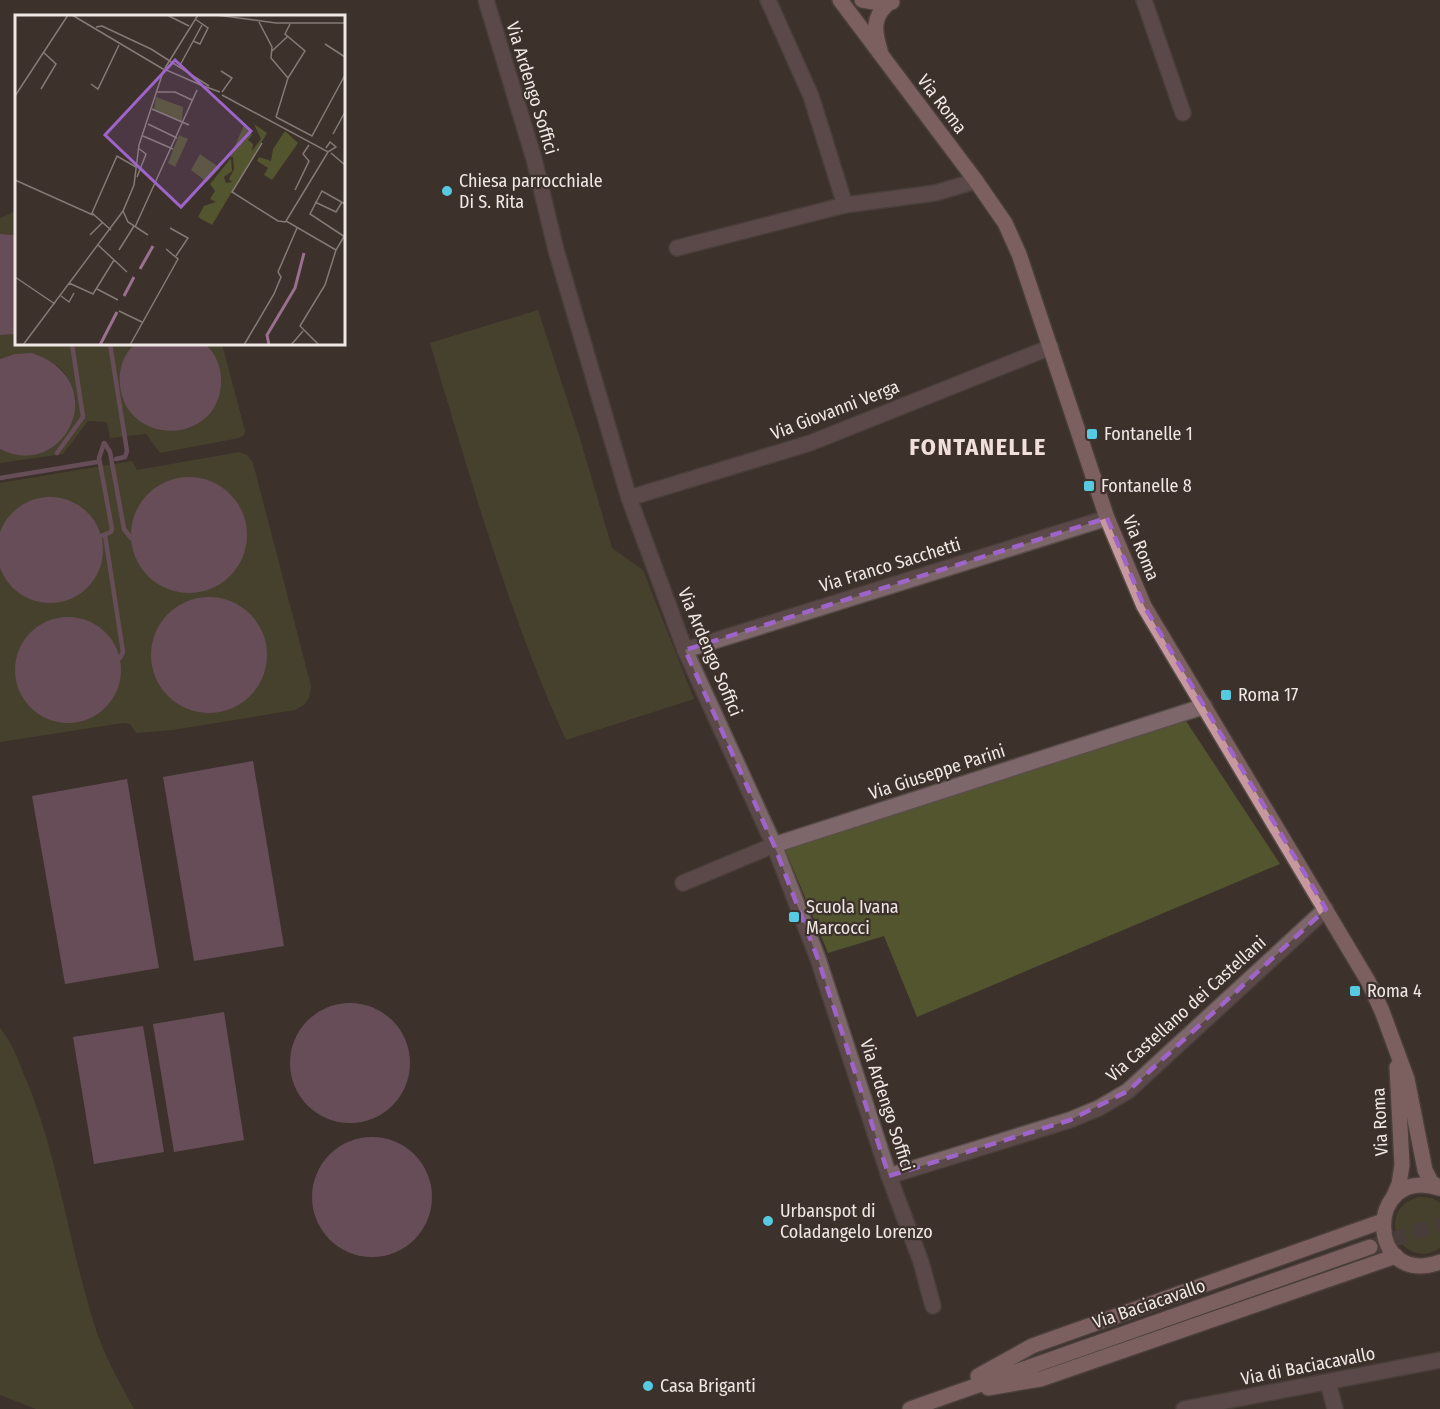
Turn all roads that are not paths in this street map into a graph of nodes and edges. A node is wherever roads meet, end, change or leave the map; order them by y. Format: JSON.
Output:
{"nodes":[{"id":1,"x":486,"y":0,"type":"edge"},
{"id":2,"x":768,"y":0,"type":"edge"},
{"id":3,"x":840,"y":0,"type":"edge"},
{"id":4,"x":862,"y":0,"type":"edge"},
{"id":5,"x":1144,"y":0,"type":"edge"},
{"id":6,"x":894,"y":1,"type":"edge"},
{"id":7,"x":883,"y":59,"type":"junction"},
{"id":8,"x":1183,"y":113,"type":"dead end"},
{"id":9,"x":976,"y":182,"type":"junction"},
{"id":10,"x":845,"y":205,"type":"junction"},
{"id":11,"x":677,"y":248,"type":"dead end"},
{"id":12,"x":1051,"y":347,"type":"junction"},
{"id":13,"x":629,"y":498,"type":"junction"},
{"id":14,"x":1107,"y":518,"type":"junction"},
{"id":15,"x":685,"y":650,"type":"junction"},
{"id":16,"x":1205,"y":706,"type":"junction"},
{"id":17,"x":774,"y":845,"type":"junction"},
{"id":18,"x":683,"y":883,"type":"dead end"},
{"id":19,"x":1326,"y":909,"type":"junction"},
{"id":20,"x":1394,"y":1043,"type":"junction"},
{"id":21,"x":889,"y":1176,"type":"junction"},
{"id":22,"x":1439,"y":1188,"type":"edge"},
{"id":23,"x":1393,"y":1198,"type":"junction"},
{"id":24,"x":1383,"y":1221,"type":"junction"},
{"id":25,"x":1370,"y":1247,"type":"tunnel mouth"},
{"id":26,"x":1396,"y":1256,"type":"junction"},
{"id":27,"x":1440,"y":1263,"type":"edge"},
{"id":28,"x":933,"y":1306,"type":"dead end"},
{"id":29,"x":1440,"y":1360,"type":"edge"},
{"id":30,"x":1328,"y":1382,"type":"junction"},
{"id":31,"x":941,"y":1397,"type":"junction"},
{"id":32,"x":910,"y":1409,"type":"edge"},
{"id":33,"x":1184,"y":1409,"type":"edge"},
{"id":34,"x":1335,"y":1409,"type":"edge"}],
"edges":[{"from":1,"to":13,"type":"street","name":"Via Ardengo Soffici"},
{"from":2,"to":10,"type":"street"},
{"from":3,"to":7,"type":"main road","name":"Via Roma"},
{"from":4,"to":6,"type":"main road"},
{"from":5,"to":8,"type":"street"},
{"from":6,"to":7,"type":"main road"},
{"from":7,"to":9,"type":"main road","name":"Via Roma"},
{"from":9,"to":10,"type":"street"},
{"from":9,"to":12,"type":"main road","name":"Via Roma"},
{"from":10,"to":11,"type":"street"},
{"from":12,"to":13,"type":"street","name":"Via Giovanni Verga"},
{"from":12,"to":14,"type":"main road","name":"Via Roma"},
{"from":13,"to":15,"type":"street","name":"Via Ardengo Soffici"},
{"from":14,"to":15,"type":"street","name":"Via Franco Sacchetti"},
{"from":14,"to":16,"type":"main road","name":"Via Roma"},
{"from":15,"to":17,"type":"street","name":"Via Ardengo Soffici"},
{"from":16,"to":17,"type":"street","name":"Via Giuseppe Parini"},
{"from":16,"to":19,"type":"main road","name":"Via Roma"},
{"from":17,"to":18,"type":"street","name":"Via Giuseppe Parini"},
{"from":17,"to":21,"type":"street","name":"Via Ardengo Soffici"},
{"from":19,"to":20,"type":"main road","name":"Via Roma"},
{"from":19,"to":21,"type":"street","name":"Via Castellano dei Castellani"},
{"from":20,"to":22,"type":"main road","name":"Via Roma"},
{"from":20,"to":23,"type":"main road","name":"Via Roma"},
{"from":21,"to":28,"type":"street","name":"Via Ardengo Soffici"},
{"from":22,"to":23,"type":"main road","name":"Via Roma"},
{"from":23,"to":24,"type":"main road","name":"Via Roma"},
{"from":24,"to":26,"type":"main road"},
{"from":24,"to":31,"type":"main road"},
{"from":25,"to":31,"type":"main road","name":"Via Baciacavallo"},
{"from":26,"to":27,"type":"main road"},
{"from":26,"to":31,"type":"main road"},
{"from":29,"to":30,"type":"street","name":"Via di Baciacavallo"},
{"from":30,"to":33,"type":"street","name":"Via di Baciacavallo"},
{"from":30,"to":34,"type":"street"},
{"from":31,"to":32,"type":"main road"}]}
